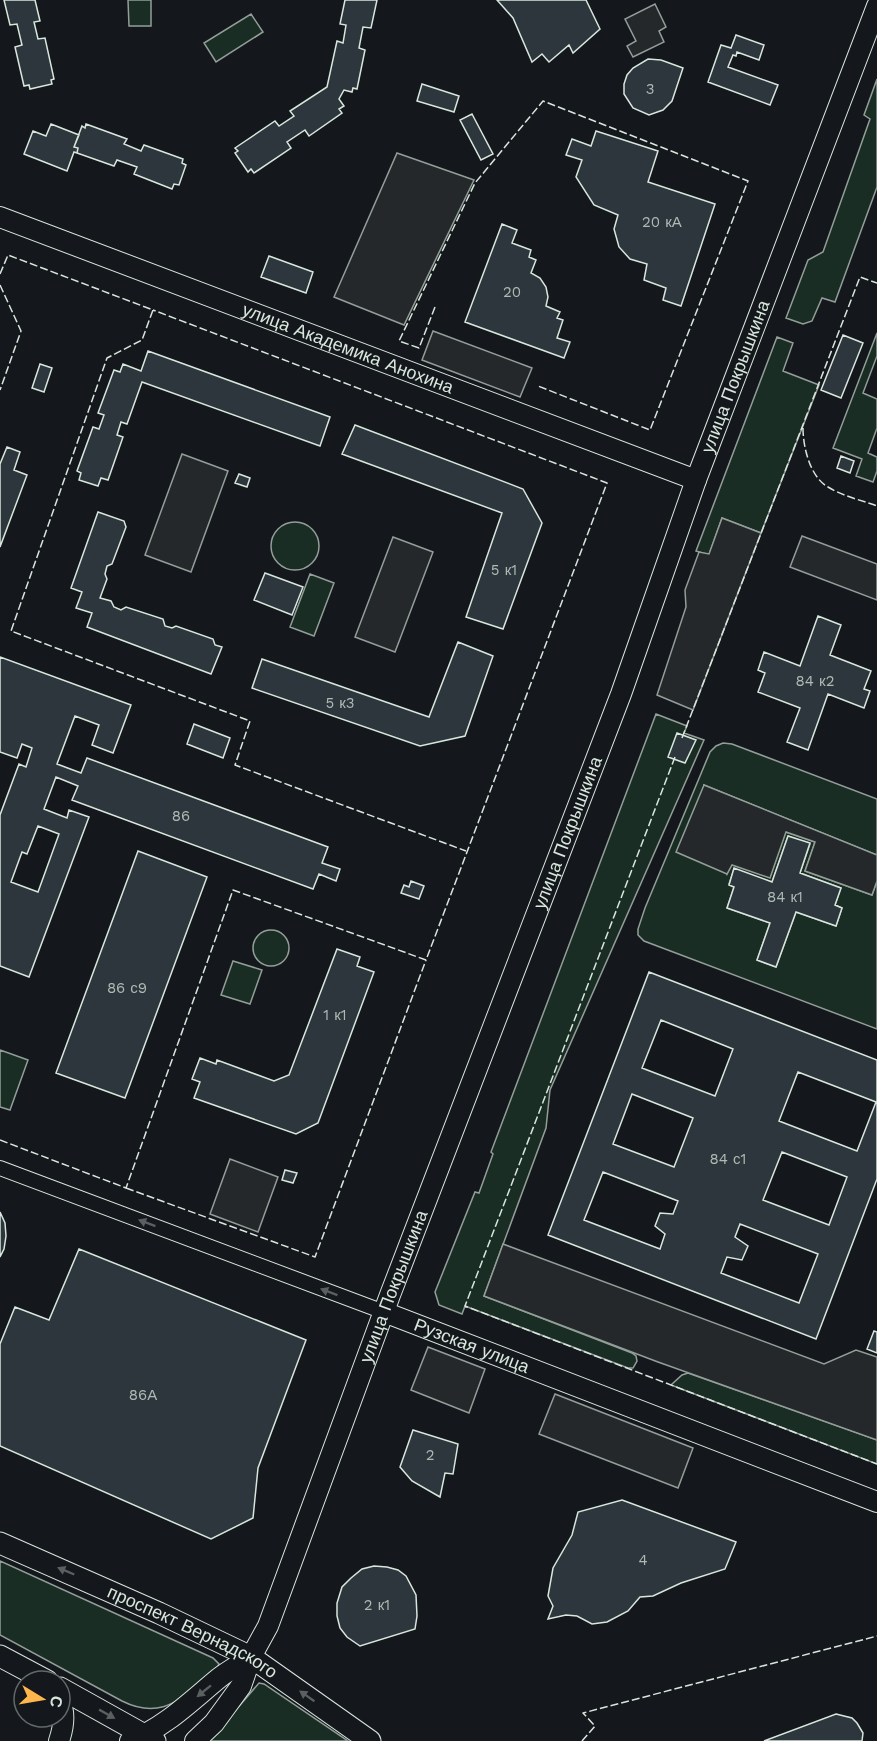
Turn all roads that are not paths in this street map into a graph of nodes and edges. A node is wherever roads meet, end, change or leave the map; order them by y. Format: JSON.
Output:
{"nodes":[{"id":1,"x":877,"y":6,"type":"edge"},
{"id":2,"x":0,"y":217,"type":"edge"},
{"id":3,"x":696,"y":480,"type":"junction"},
{"id":4,"x":0,"y":1168,"type":"edge"},
{"id":5,"x":384,"y":1312,"type":"junction"},
{"id":6,"x":877,"y":1502,"type":"edge"},
{"id":7,"x":0,"y":1543,"type":"edge"},
{"id":8,"x":0,"y":1656,"type":"edge"},
{"id":9,"x":251,"y":1657,"type":"junction"},
{"id":10,"x":24,"y":1669,"type":"edge"},
{"id":11,"x":72,"y":1695,"type":"edge"},
{"id":12,"x":143,"y":1739,"type":"edge"},
{"id":13,"x":195,"y":1741,"type":"edge"},
{"id":14,"x":370,"y":1741,"type":"edge"}],
"edges":[{"from":1,"to":3,"type":"main road","name":"улица Покрышкина"},
{"from":2,"to":3,"type":"main road","name":"улица Академика Анохина"},
{"from":3,"to":5,"type":"main road","name":"улица Покрышкина"},
{"from":5,"to":4,"type":"street","name":"Рузская улица","one_way":true},
{"from":5,"to":6,"type":"main road","name":"Рузская улица"},
{"from":5,"to":9,"type":"main road","name":"улица Покрышкина"},
{"from":9,"to":7,"type":"main road","name":"проспект Вернадского","one_way":true},
{"from":8,"to":10,"type":"main road"},
{"from":9,"to":12,"type":"main road","one_way":true},
{"from":9,"to":13,"type":"main road","name":"улица Покрышкина"},
{"from":14,"to":9,"type":"main road","name":"проспект Вернадского","one_way":true},
{"from":11,"to":12,"type":"main road","one_way":true}]}
